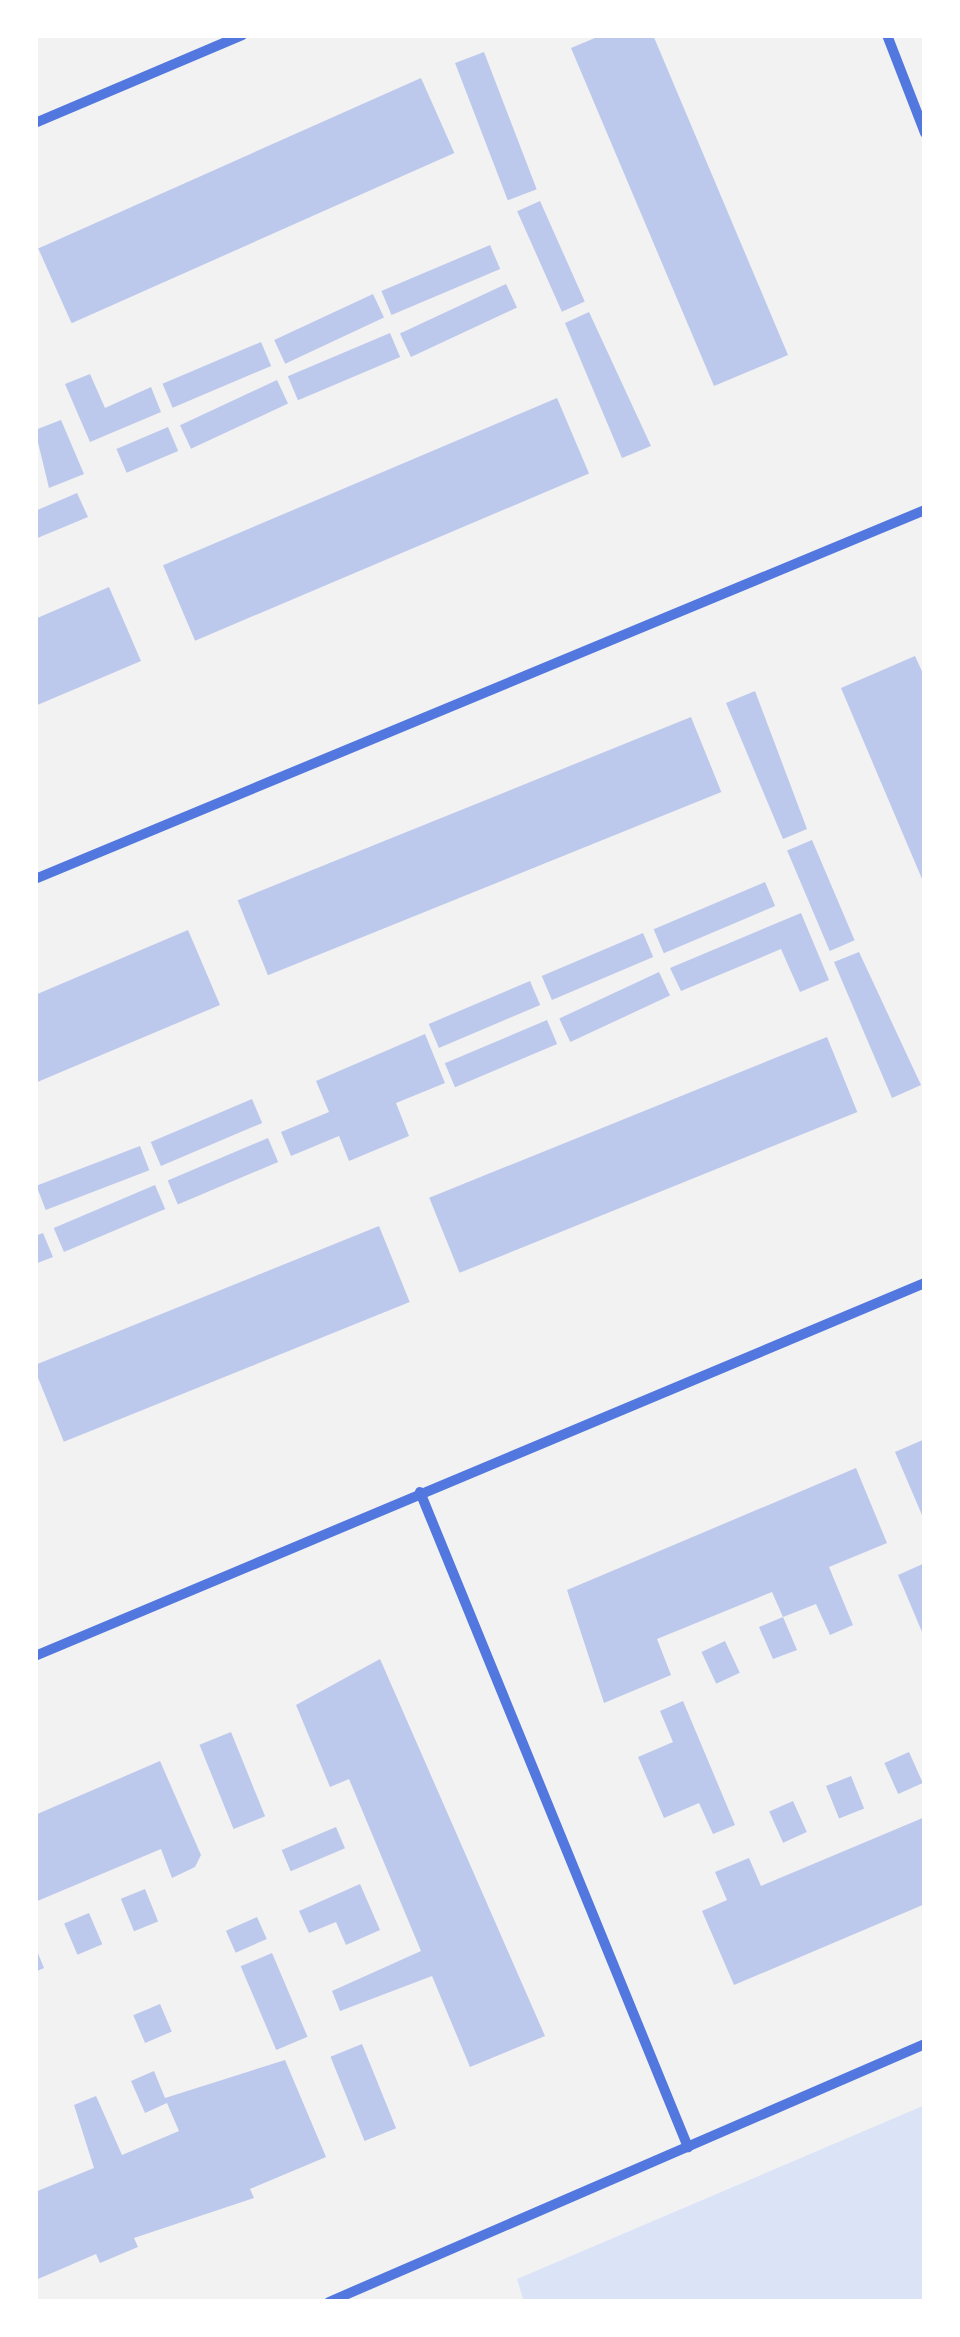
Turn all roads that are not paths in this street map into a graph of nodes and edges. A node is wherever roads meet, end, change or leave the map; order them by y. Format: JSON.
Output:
{"nodes":[{"id":1,"x":242,"y":35,"type":"edge"},
{"id":2,"x":888,"y":35,"type":"edge"},
{"id":3,"x":35,"y":122,"type":"edge"},
{"id":4,"x":925,"y":133,"type":"edge"},
{"id":5,"x":925,"y":510,"type":"edge"},
{"id":6,"x":35,"y":879,"type":"edge"},
{"id":7,"x":925,"y":1283,"type":"edge"},
{"id":8,"x":420,"y":1492,"type":"junction"},
{"id":9,"x":35,"y":1656,"type":"edge"},
{"id":10,"x":925,"y":2044,"type":"edge"},
{"id":11,"x":688,"y":2147,"type":"junction"},
{"id":12,"x":328,"y":2302,"type":"edge"}],
"edges":[{"from":1,"to":3,"type":"street"},
{"from":2,"to":4,"type":"street"},
{"from":5,"to":6,"type":"street"},
{"from":7,"to":8,"type":"street"},
{"from":8,"to":9,"type":"street"},
{"from":8,"to":11,"type":"street"},
{"from":10,"to":11,"type":"street"},
{"from":11,"to":12,"type":"street"}]}
